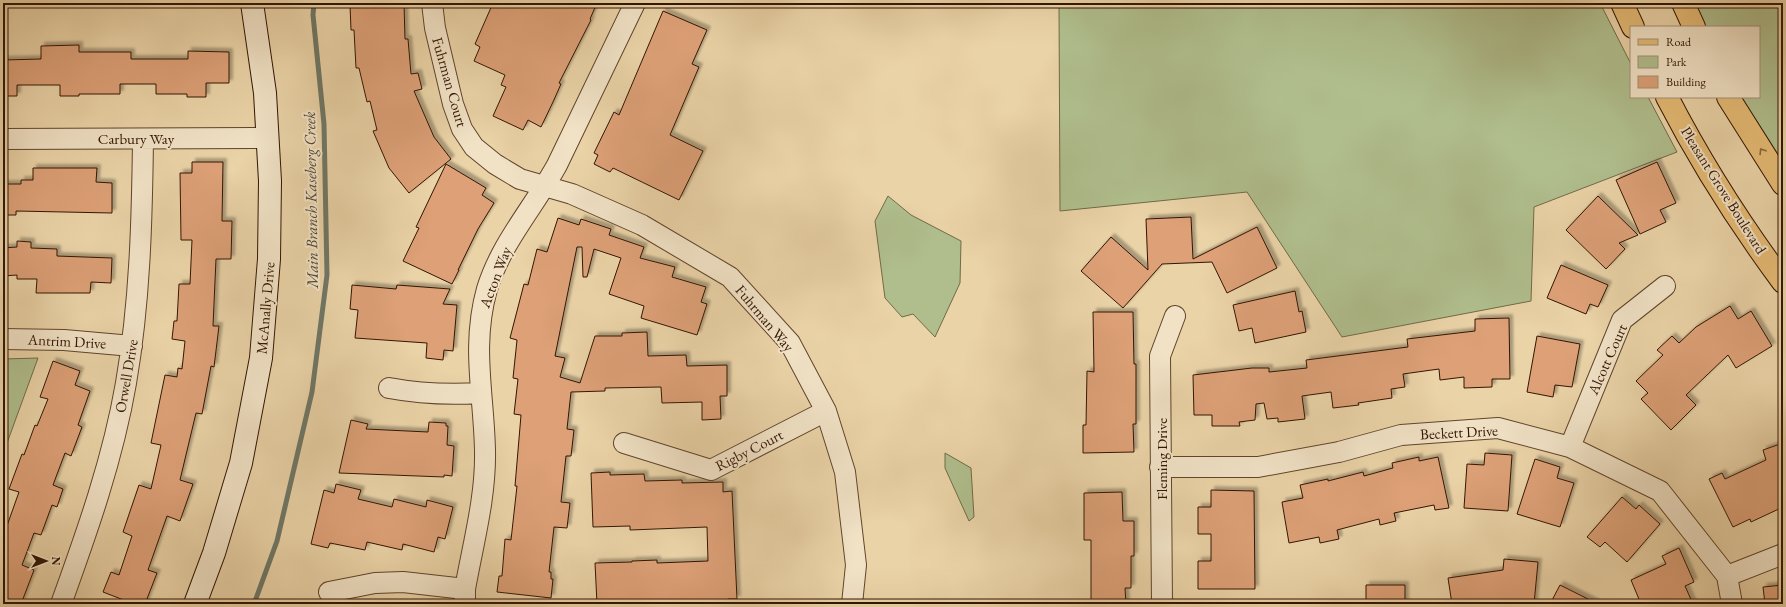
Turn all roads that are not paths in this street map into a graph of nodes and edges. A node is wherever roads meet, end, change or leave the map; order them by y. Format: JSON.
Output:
{"nodes":[{"id":1,"x":252,"y":3,"type":"edge"},
{"id":2,"x":432,"y":3,"type":"edge"},
{"id":3,"x":635,"y":3,"type":"edge"},
{"id":4,"x":1622,"y":3,"type":"edge"},
{"id":5,"x":1683,"y":3,"type":"edge"},
{"id":6,"x":1633,"y":26,"type":"edge"},
{"id":7,"x":1694,"y":26,"type":"edge"},
{"id":8,"x":1668,"y":98,"type":"edge"},
{"id":9,"x":1729,"y":98,"type":"edge"},
{"id":10,"x":268,"y":138,"type":"junction"},
{"id":11,"x":3,"y":139,"type":"edge"},
{"id":12,"x":143,"y":139,"type":"junction"},
{"id":13,"x":1783,"y":184,"type":"edge"},
{"id":14,"x":545,"y":186,"type":"junction"},
{"id":15,"x":1783,"y":282,"type":"edge"},
{"id":16,"x":1665,"y":286,"type":"dead end"},
{"id":17,"x":1175,"y":316,"type":"dead end"},
{"id":18,"x":3,"y":339,"type":"edge"},
{"id":19,"x":132,"y":346,"type":"junction"},
{"id":20,"x":389,"y":388,"type":"dead end"},
{"id":21,"x":480,"y":393,"type":"junction"},
{"id":22,"x":826,"y":411,"type":"junction"},
{"id":23,"x":624,"y":443,"type":"dead end"},
{"id":24,"x":1570,"y":447,"type":"junction"},
{"id":25,"x":1160,"y":467,"type":"junction"},
{"id":26,"x":1783,"y":554,"type":"edge"},
{"id":27,"x":1727,"y":576,"type":"junction"},
{"id":28,"x":330,"y":592,"type":"dead end"},
{"id":29,"x":465,"y":596,"type":"edge"},
{"id":30,"x":61,"y":604,"type":"edge"},
{"id":31,"x":196,"y":604,"type":"edge"},
{"id":32,"x":852,"y":604,"type":"edge"},
{"id":33,"x":1162,"y":604,"type":"edge"},
{"id":34,"x":1732,"y":604,"type":"edge"}],
"edges":[{"from":1,"to":10,"type":"street","name":"McAnally Drive"},
{"from":2,"to":14,"type":"street","name":"Fuhrman Court"},
{"from":3,"to":14,"type":"street","name":"Acton Way"},
{"from":4,"to":6,"type":"main road"},
{"from":5,"to":7,"type":"main road"},
{"from":8,"to":15,"type":"main road","name":"Pleasant Grove Boulevard"},
{"from":13,"to":9,"type":"main road","one_way":true},
{"from":10,"to":12,"type":"street","name":"Carbury Way"},
{"from":10,"to":31,"type":"street","name":"McAnally Drive"},
{"from":11,"to":12,"type":"street","name":"Carbury Way"},
{"from":12,"to":19,"type":"street","name":"Orwell Drive"},
{"from":14,"to":21,"type":"street","name":"Acton Way"},
{"from":14,"to":22,"type":"street","name":"Fuhrman Way"},
{"from":16,"to":24,"type":"street","name":"Alcott Court"},
{"from":17,"to":25,"type":"street","name":"Fleming Drive"},
{"from":18,"to":19,"type":"street","name":"Antrim Drive"},
{"from":19,"to":30,"type":"street","name":"Orwell Drive"},
{"from":20,"to":21,"type":"street"},
{"from":21,"to":29,"type":"street","name":"Acton Way"},
{"from":22,"to":23,"type":"street","name":"Rigby Court"},
{"from":22,"to":32,"type":"street","name":"Fuhrman Way"},
{"from":24,"to":25,"type":"street","name":"Beckett Drive"},
{"from":24,"to":27,"type":"street","name":"Beckett Drive"},
{"from":25,"to":33,"type":"street","name":"Fleming Drive"},
{"from":26,"to":27,"type":"street"},
{"from":27,"to":34,"type":"street","name":"Beckett Drive"},
{"from":28,"to":29,"type":"street"}]}
